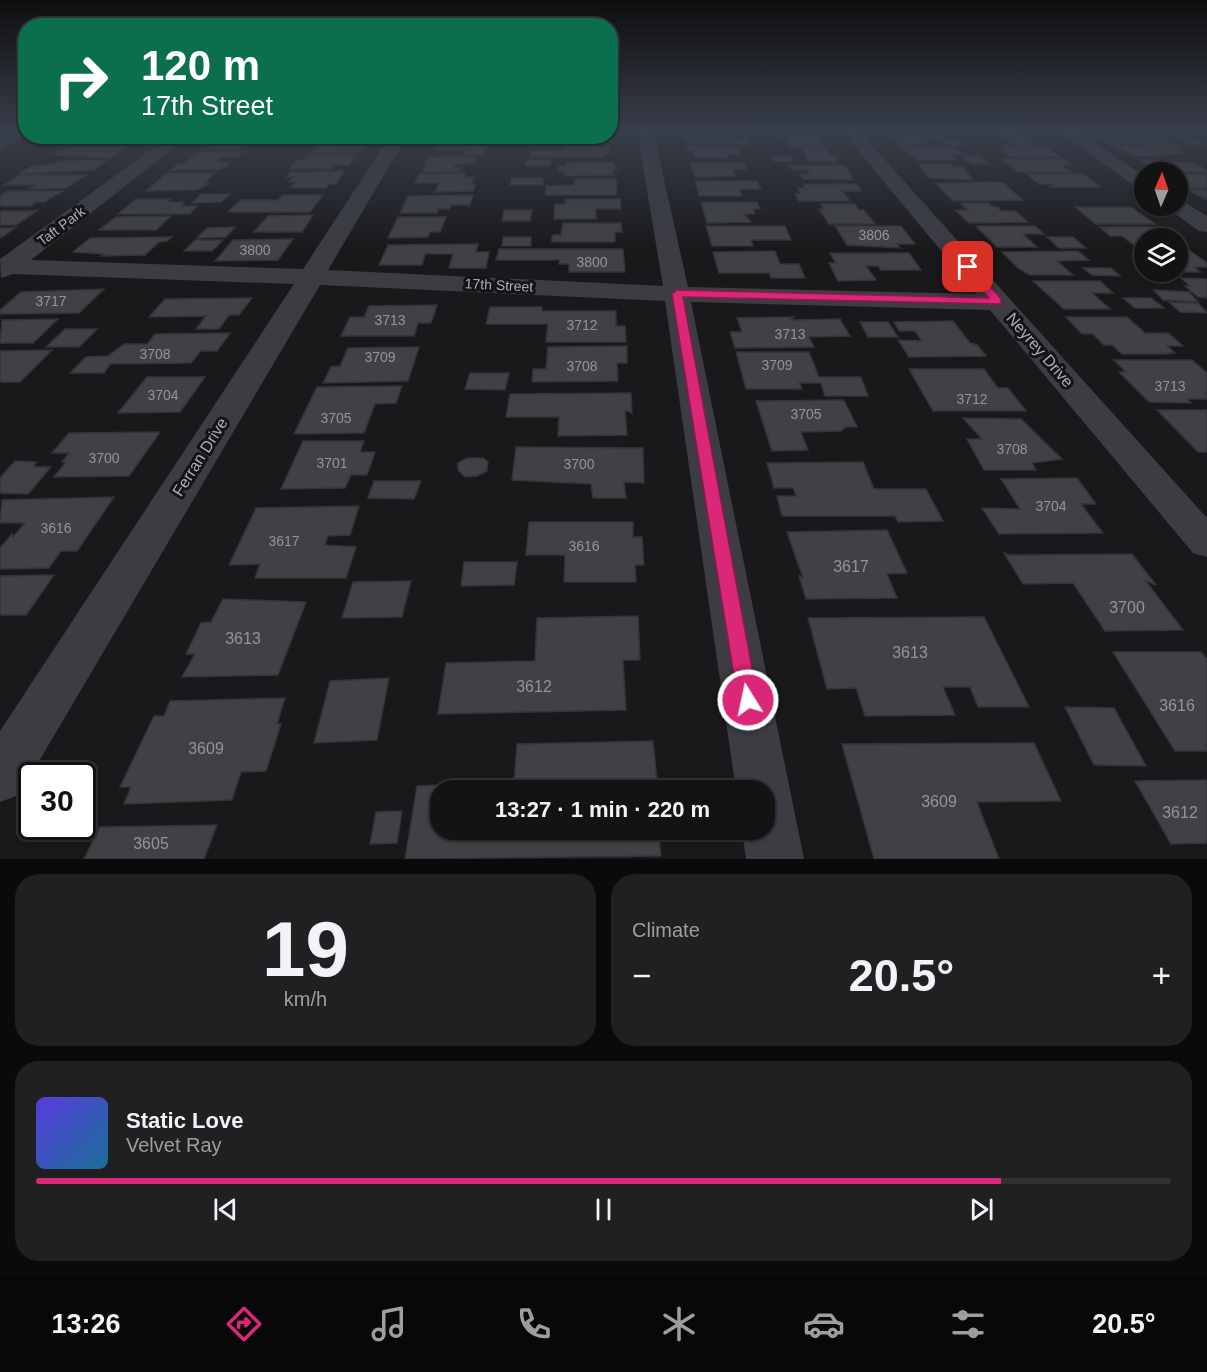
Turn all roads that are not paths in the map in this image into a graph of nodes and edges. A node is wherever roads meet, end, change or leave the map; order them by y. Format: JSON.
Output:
{"nodes":[{"id":1,"x":134,"y":170,"type":"edge"},
{"id":2,"x":378,"y":170,"type":"edge"},
{"id":3,"x":653,"y":170,"type":"edge"},
{"id":4,"x":884,"y":170,"type":"edge"},
{"id":5,"x":1188,"y":213,"type":"edge"},
{"id":6,"x":1207,"y":226,"type":"edge"},
{"id":7,"x":2,"y":268,"type":"edge"},
{"id":8,"x":312,"y":276,"type":"junction"},
{"id":9,"x":677,"y":294,"type":"junction"},
{"id":10,"x":998,"y":302,"type":"junction"},
{"id":11,"x":1207,"y":543,"type":"edge"},
{"id":12,"x":0,"y":777,"type":"edge"},
{"id":13,"x":761,"y":780,"type":"edge"},
{"id":14,"x":772,"y":840,"type":"edge"},
{"id":15,"x":775,"y":859,"type":"edge"}],
"edges":[{"from":1,"to":7,"type":"street","name":"Taft Park"},
{"from":2,"to":8,"type":"street","name":"Ferran Drive"},
{"from":3,"to":9,"type":"street"},
{"from":4,"to":10,"type":"street","name":"Neyrey Drive"},
{"from":5,"to":6,"type":"street"},
{"from":7,"to":8,"type":"street","name":"17th Street"},
{"from":8,"to":9,"type":"street","name":"17th Street"},
{"from":8,"to":12,"type":"street","name":"Ferran Drive"},
{"from":9,"to":10,"type":"street","name":"17th Street"},
{"from":9,"to":13,"type":"street"},
{"from":10,"to":11,"type":"street","name":"Neyrey Drive"},
{"from":14,"to":15,"type":"street"}]}
